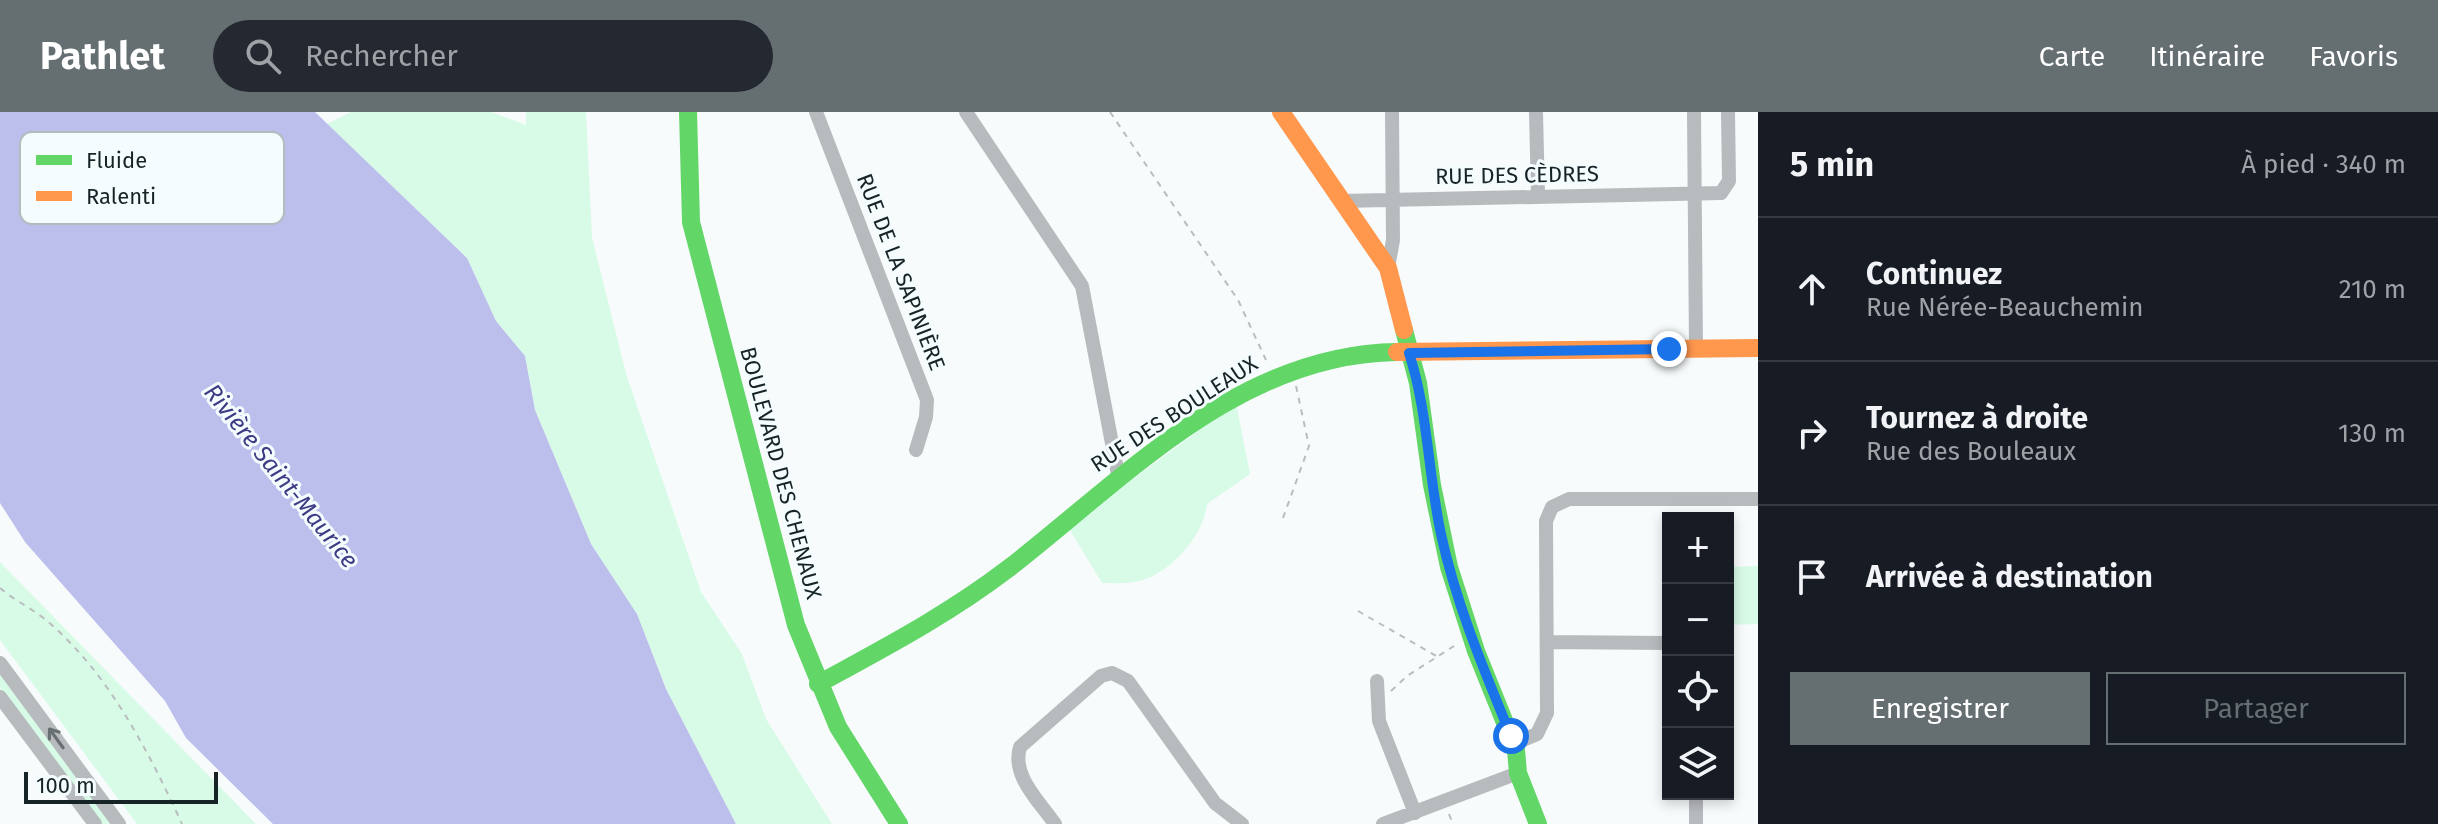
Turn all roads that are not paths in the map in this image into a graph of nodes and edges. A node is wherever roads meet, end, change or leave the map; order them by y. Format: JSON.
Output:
{"nodes":[{"id":1,"x":688,"y":112,"type":"edge"},
{"id":2,"x":816,"y":112,"type":"edge"},
{"id":3,"x":966,"y":112,"type":"edge"},
{"id":4,"x":1281,"y":112,"type":"edge"},
{"id":5,"x":1392,"y":112,"type":"edge"},
{"id":6,"x":1536,"y":112,"type":"edge"},
{"id":7,"x":1694,"y":112,"type":"edge"},
{"id":8,"x":1728,"y":112,"type":"edge"},
{"id":9,"x":1695,"y":194,"type":"junction"},
{"id":10,"x":1538,"y":196,"type":"junction"},
{"id":11,"x":1394,"y":199,"type":"junction"},
{"id":12,"x":1340,"y":201,"type":"junction"},
{"id":13,"x":1388,"y":268,"type":"junction"},
{"id":14,"x":1696,"y":348,"type":"junction"},
{"id":15,"x":1758,"y":348,"type":"edge"},
{"id":16,"x":1409,"y":353,"type":"junction"},
{"id":17,"x":916,"y":450,"type":"dead end"},
{"id":18,"x":1118,"y":475,"type":"junction"},
{"id":19,"x":1758,"y":499,"type":"edge"},
{"id":20,"x":1547,"y":642,"type":"junction"},
{"id":21,"x":1662,"y":643,"type":"edge"},
{"id":22,"x":0,"y":663,"type":"edge"},
{"id":23,"x":1377,"y":681,"type":"dead end"},
{"id":24,"x":818,"y":684,"type":"junction"},
{"id":25,"x":0,"y":697,"type":"edge"},
{"id":26,"x":1514,"y":744,"type":"junction"},
{"id":27,"x":1518,"y":773,"type":"junction"},
{"id":28,"x":1696,"y":800,"type":"edge"},
{"id":29,"x":1415,"y":813,"type":"junction"},
{"id":30,"x":95,"y":824,"type":"edge"},
{"id":31,"x":119,"y":824,"type":"edge"},
{"id":32,"x":899,"y":824,"type":"edge"},
{"id":33,"x":1055,"y":824,"type":"edge"},
{"id":34,"x":1242,"y":824,"type":"edge"},
{"id":35,"x":1383,"y":824,"type":"edge"},
{"id":36,"x":1538,"y":824,"type":"edge"},
{"id":37,"x":1696,"y":824,"type":"edge"}],
"edges":[{"from":1,"to":24,"type":"street","name":"BOULEVARD DES CHENAUX"},
{"from":2,"to":17,"type":"street","name":"RUE DE LA SAPINIÈRE"},
{"from":3,"to":18,"type":"street"},
{"from":4,"to":12,"type":"street"},
{"from":5,"to":11,"type":"street"},
{"from":6,"to":10,"type":"street"},
{"from":7,"to":9,"type":"street"},
{"from":8,"to":9,"type":"street","name":"RUE DES CÈDRES"},
{"from":9,"to":10,"type":"street","name":"RUE DES CÈDRES"},
{"from":9,"to":14,"type":"street"},
{"from":10,"to":11,"type":"street","name":"RUE DES CÈDRES"},
{"from":11,"to":12,"type":"street","name":"RUE DES CÈDRES"},
{"from":11,"to":13,"type":"street"},
{"from":12,"to":13,"type":"street"},
{"from":13,"to":16,"type":"street"},
{"from":14,"to":15,"type":"street","name":"RUE DES BOULEAUX"},
{"from":14,"to":16,"type":"street","name":"RUE DES BOULEAUX"},
{"from":16,"to":18,"type":"street","name":"RUE DES BOULEAUX"},
{"from":16,"to":26,"type":"street"},
{"from":18,"to":24,"type":"street","name":"RUE DES BOULEAUX"},
{"from":19,"to":20,"type":"street"},
{"from":20,"to":21,"type":"street"},
{"from":20,"to":26,"type":"street"},
{"from":31,"to":22,"type":"street","one_way":true},
{"from":23,"to":29,"type":"street"},
{"from":24,"to":32,"type":"street","name":"BOULEVARD DES CHENAUX"},
{"from":25,"to":30,"type":"street"},
{"from":26,"to":27,"type":"street"},
{"from":27,"to":29,"type":"street"},
{"from":27,"to":36,"type":"street"},
{"from":28,"to":37,"type":"street"},
{"from":29,"to":35,"type":"street"},
{"from":33,"to":34,"type":"street"}]}
